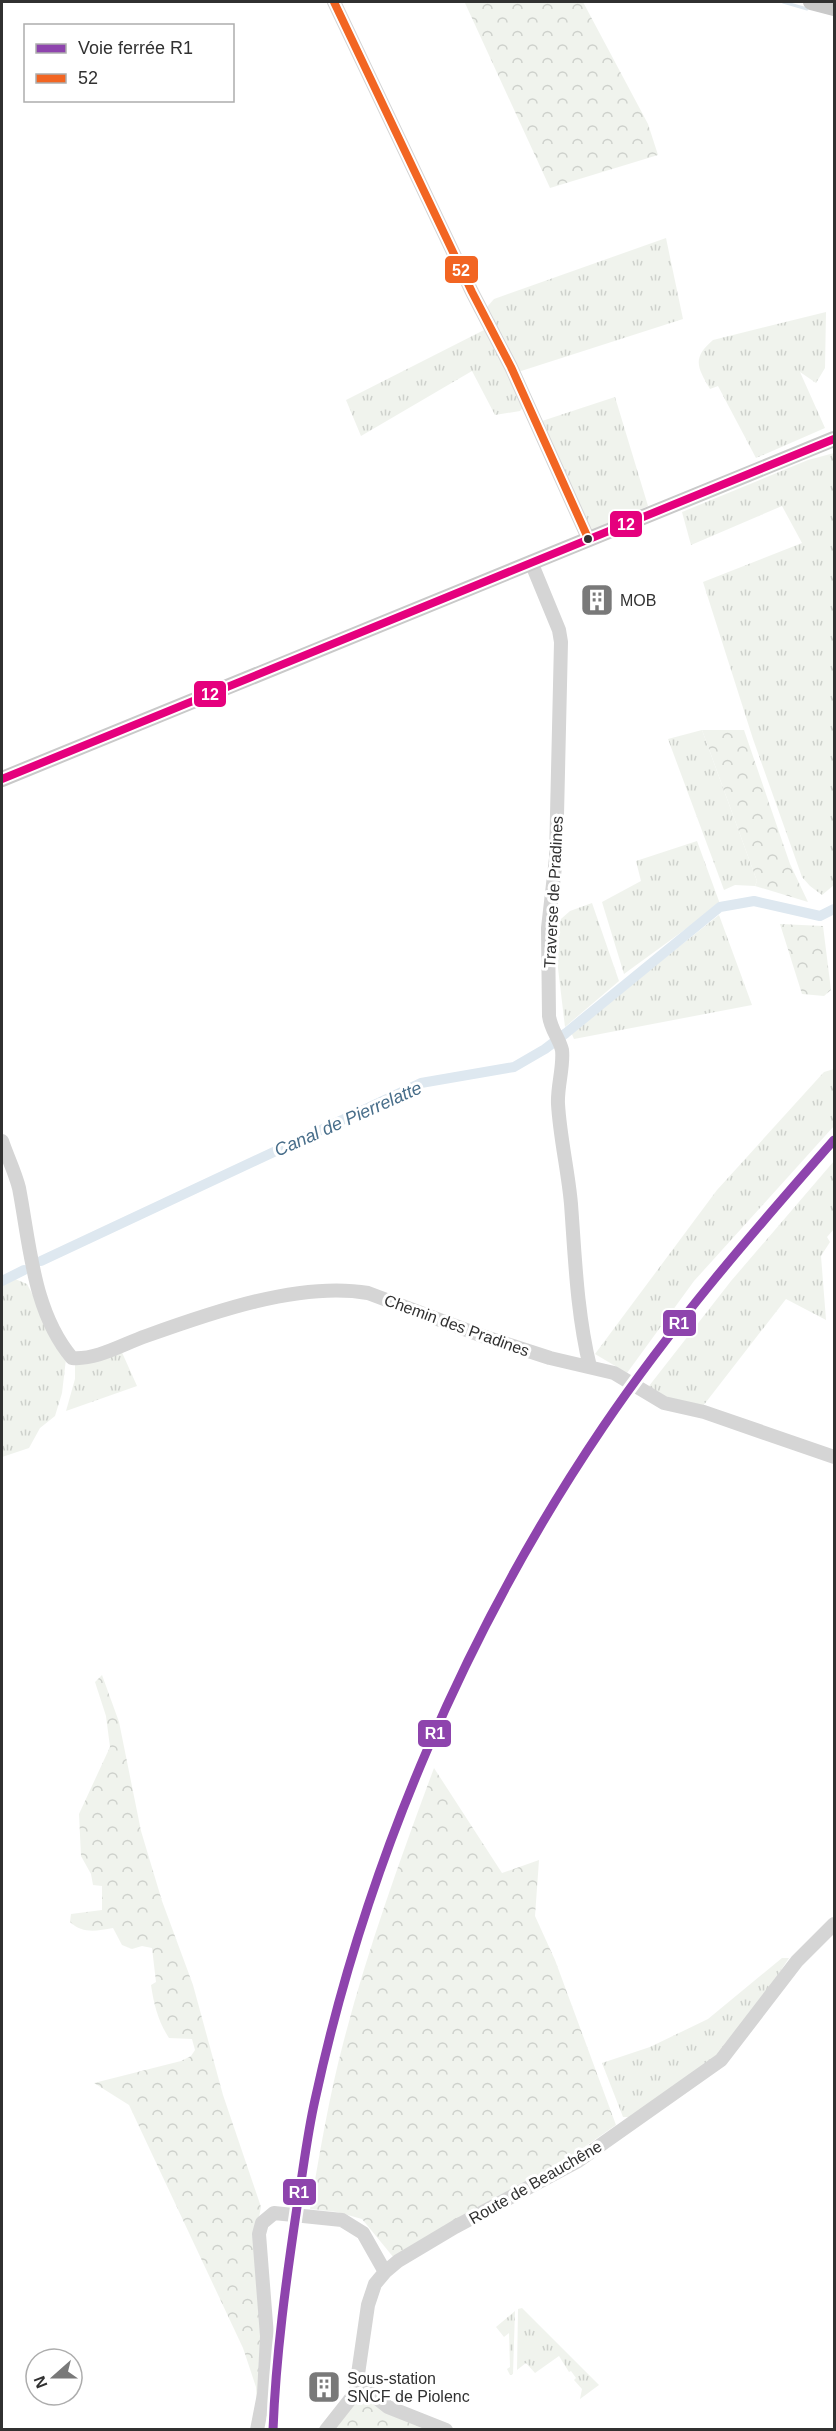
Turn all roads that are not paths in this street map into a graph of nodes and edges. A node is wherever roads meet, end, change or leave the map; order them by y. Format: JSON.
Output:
{"nodes":[{"id":1,"x":334,"y":2,"type":"edge"},
{"id":2,"x":811,"y":2,"type":"edge"},
{"id":3,"x":834,"y":8,"type":"edge"},
{"id":4,"x":834,"y":439,"type":"edge"},
{"id":5,"x":588,"y":538,"type":"junction"},
{"id":6,"x":531,"y":562,"type":"junction"},
{"id":7,"x":2,"y":779,"type":"edge"},
{"id":8,"x":2,"y":1141,"type":"edge"},
{"id":9,"x":590,"y":1366,"type":"junction"},
{"id":10,"x":834,"y":1457,"type":"edge"},
{"id":11,"x":834,"y":1924,"type":"edge"},
{"id":12,"x":385,"y":2272,"type":"junction"},
{"id":13,"x":359,"y":2385,"type":"junction"},
{"id":14,"x":257,"y":2430,"type":"edge"},
{"id":15,"x":326,"y":2430,"type":"edge"},
{"id":16,"x":446,"y":2430,"type":"edge"}],
"edges":[{"from":1,"to":5,"type":"street"},
{"from":2,"to":3,"type":"main road"},
{"from":4,"to":5,"type":"main road"},
{"from":5,"to":6,"type":"main road"},
{"from":6,"to":7,"type":"main road"},
{"from":6,"to":9,"type":"street","name":"Traverse de Pradines"},
{"from":8,"to":9,"type":"street","name":"Chemin des Pradines"},
{"from":9,"to":10,"type":"street","name":"Chemin des Pradines"},
{"from":11,"to":12,"type":"street","name":"Route de Beauchêne"},
{"from":12,"to":13,"type":"street","name":"Route de Beauchêne"},
{"from":12,"to":14,"type":"street"},
{"from":13,"to":15,"type":"street"},
{"from":13,"to":16,"type":"street"}]}
